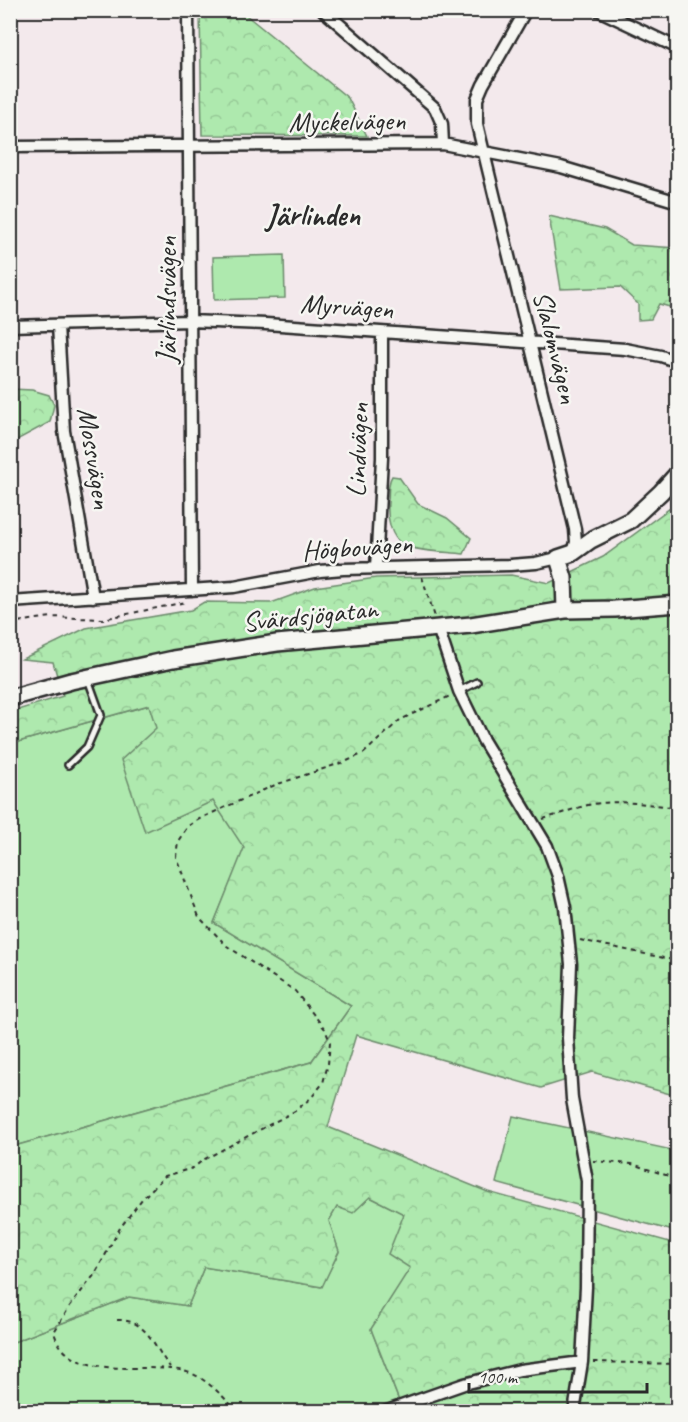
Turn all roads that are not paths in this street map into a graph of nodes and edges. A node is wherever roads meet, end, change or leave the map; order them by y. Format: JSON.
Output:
{"nodes":[{"id":1,"x":188,"y":10,"type":"edge"},
{"id":2,"x":323,"y":10,"type":"edge"},
{"id":3,"x":526,"y":10,"type":"edge"},
{"id":4,"x":598,"y":10,"type":"edge"},
{"id":5,"x":678,"y":48,"type":"edge"},
{"id":6,"x":443,"y":144,"type":"junction"},
{"id":7,"x":10,"y":147,"type":"edge"},
{"id":8,"x":189,"y":147,"type":"junction"},
{"id":9,"x":484,"y":152,"type":"junction"},
{"id":10,"x":678,"y":202,"type":"edge"},
{"id":11,"x":190,"y":321,"type":"junction"},
{"id":12,"x":58,"y":325,"type":"junction"},
{"id":13,"x":10,"y":326,"type":"edge"},
{"id":14,"x":382,"y":333,"type":"junction"},
{"id":15,"x":530,"y":342,"type":"junction"},
{"id":16,"x":678,"y":362,"type":"edge"},
{"id":17,"x":678,"y":473,"type":"edge"},
{"id":18,"x":566,"y":555,"type":"junction"},
{"id":19,"x":376,"y":568,"type":"junction"},
{"id":20,"x":192,"y":590,"type":"junction"},
{"id":21,"x":93,"y":597,"type":"junction"},
{"id":22,"x":10,"y":602,"type":"edge"},
{"id":23,"x":678,"y":604,"type":"edge"},
{"id":24,"x":565,"y":610,"type":"junction"},
{"id":25,"x":438,"y":628,"type":"junction"},
{"id":26,"x":87,"y":677,"type":"junction"},
{"id":27,"x":477,"y":682,"type":"dead end"},
{"id":28,"x":459,"y":691,"type":"junction"},
{"id":29,"x":10,"y":698,"type":"edge"},
{"id":30,"x":68,"y":765,"type":"dead end"},
{"id":31,"x":582,"y":1362,"type":"junction"},
{"id":32,"x":384,"y":1412,"type":"edge"},
{"id":33,"x":574,"y":1412,"type":"edge"}],
"edges":[{"from":1,"to":8,"type":"street","name":"Järlindsvägen"},
{"from":2,"to":6,"type":"street"},
{"from":3,"to":9,"type":"street","name":"Slalomvägen"},
{"from":4,"to":5,"type":"street"},
{"from":6,"to":8,"type":"street","name":"Myckelvägen"},
{"from":6,"to":9,"type":"street","name":"Myckelvägen"},
{"from":7,"to":8,"type":"street","name":"Myckelvägen"},
{"from":8,"to":11,"type":"street","name":"Järlindsvägen"},
{"from":9,"to":10,"type":"street","name":"Myckelvägen"},
{"from":9,"to":15,"type":"street","name":"Slalomvägen"},
{"from":11,"to":12,"type":"street","name":"Myrvägen"},
{"from":11,"to":14,"type":"street","name":"Myrvägen"},
{"from":11,"to":20,"type":"street","name":"Järlindsvägen"},
{"from":12,"to":13,"type":"street","name":"Myrvägen"},
{"from":12,"to":21,"type":"street","name":"Mossvägen"},
{"from":14,"to":15,"type":"street","name":"Myrvägen"},
{"from":14,"to":19,"type":"street","name":"Lindvägen"},
{"from":15,"to":16,"type":"street","name":"Myrvägen"},
{"from":15,"to":18,"type":"street","name":"Slalomvägen"},
{"from":17,"to":18,"type":"street","name":"Högbovägen"},
{"from":18,"to":19,"type":"street","name":"Högbovägen"},
{"from":18,"to":24,"type":"street"},
{"from":19,"to":20,"type":"street","name":"Högbovägen"},
{"from":20,"to":21,"type":"street","name":"Högbovägen"},
{"from":21,"to":22,"type":"street","name":"Högbovägen"},
{"from":23,"to":24,"type":"street","name":"Svärdsjögatan"},
{"from":24,"to":25,"type":"street","name":"Svärdsjögatan"},
{"from":25,"to":26,"type":"street","name":"Svärdsjögatan"},
{"from":25,"to":28,"type":"street"},
{"from":26,"to":29,"type":"street","name":"Svärdsjögatan"},
{"from":26,"to":30,"type":"lane"},
{"from":27,"to":28,"type":"lane"},
{"from":28,"to":31,"type":"street"},
{"from":31,"to":32,"type":"street"},
{"from":31,"to":33,"type":"street"}]}
